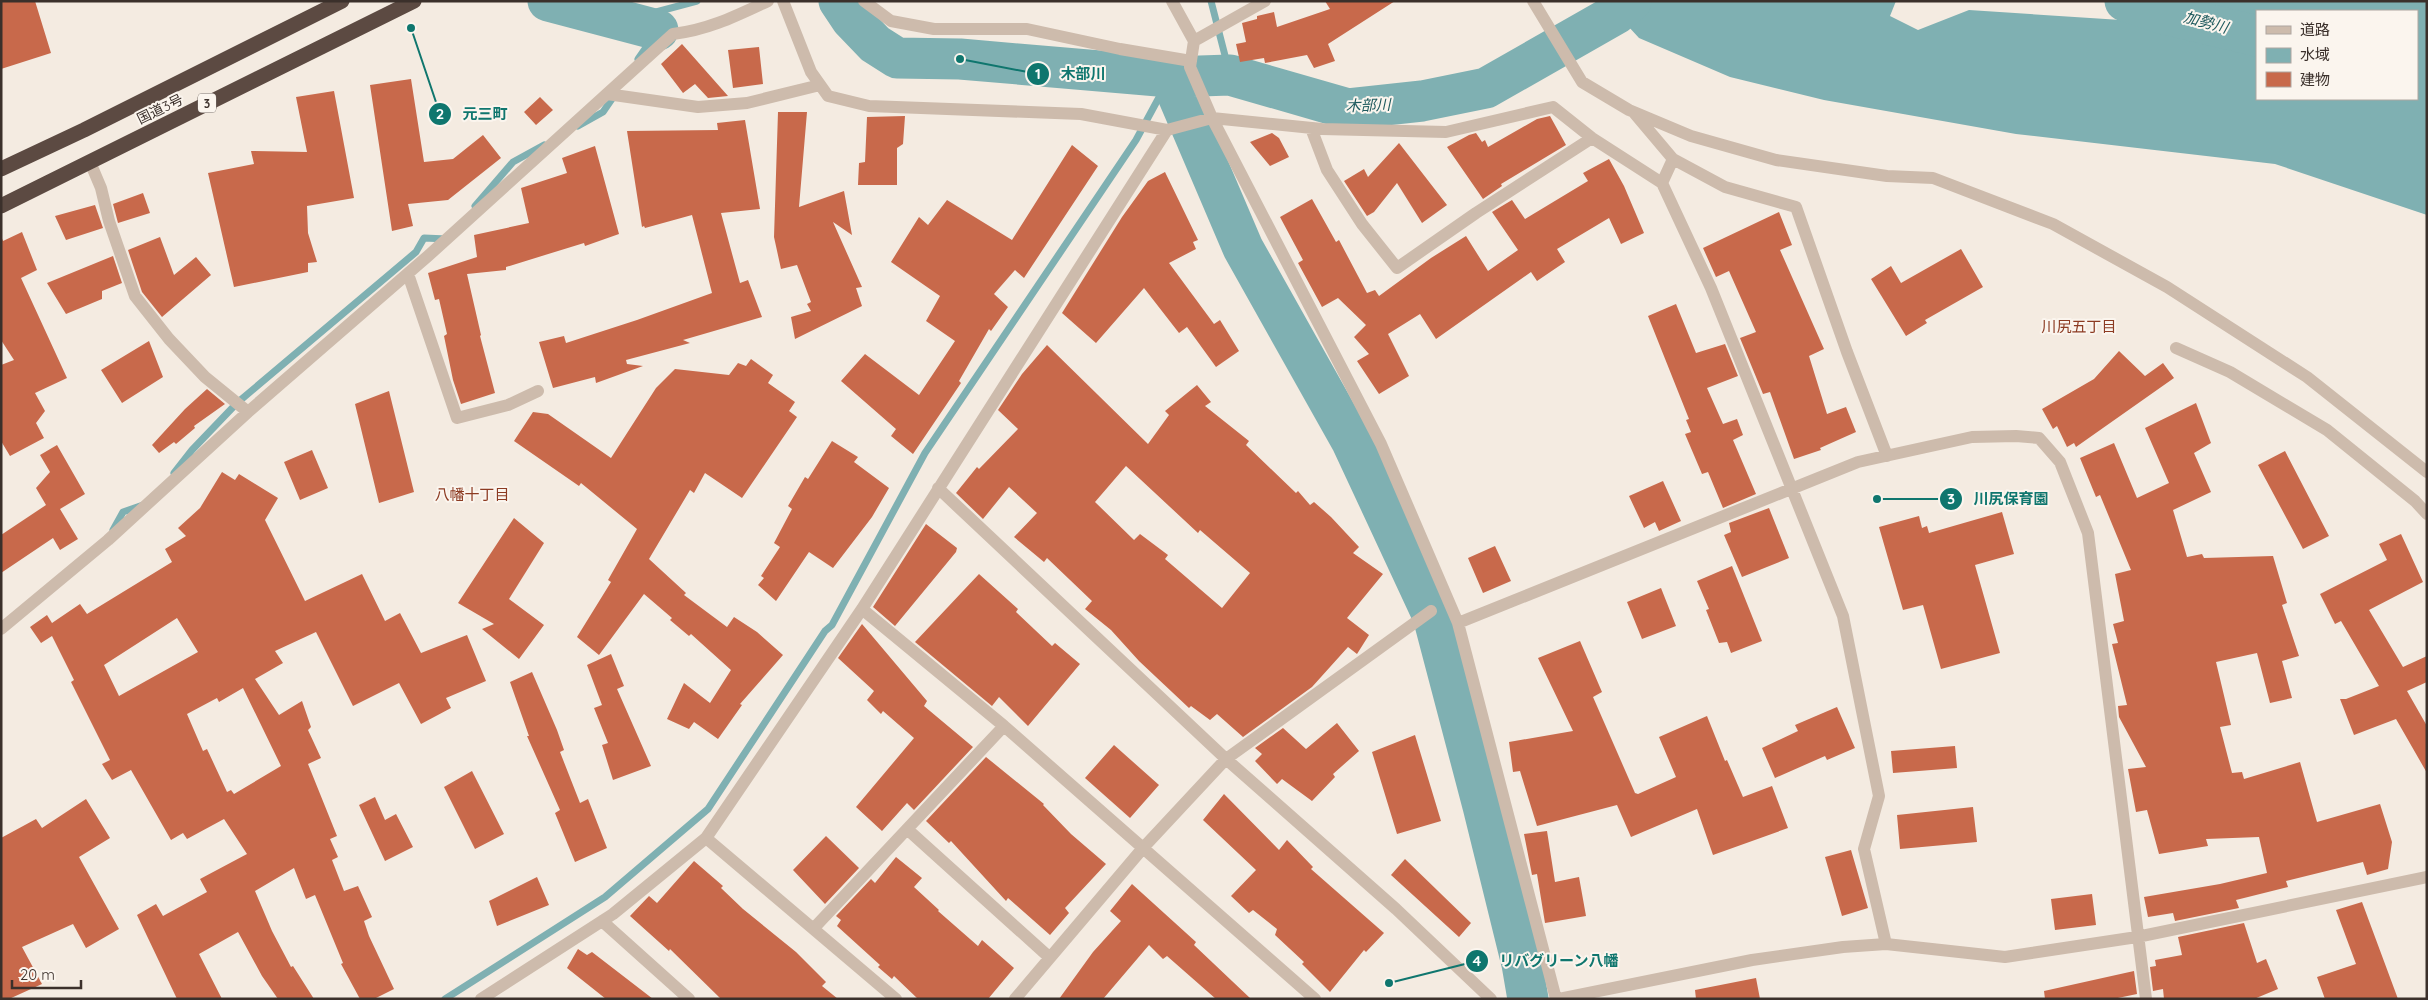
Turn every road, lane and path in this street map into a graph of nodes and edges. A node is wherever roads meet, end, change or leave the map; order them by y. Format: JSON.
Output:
{"nodes":[{"id":1,"x":342,"y":1,"type":"edge"},
{"id":2,"x":414,"y":1,"type":"edge"},
{"id":3,"x":768,"y":1,"type":"edge"},
{"id":4,"x":783,"y":1,"type":"edge"},
{"id":5,"x":864,"y":1,"type":"edge"},
{"id":6,"x":1172,"y":1,"type":"edge"},
{"id":7,"x":1265,"y":1,"type":"edge"},
{"id":8,"x":1533,"y":1,"type":"edge"},
{"id":9,"x":1194,"y":41,"type":"junction"},
{"id":10,"x":1190,"y":64,"type":"junction"},
{"id":11,"x":820,"y":85,"type":"junction"},
{"id":12,"x":607,"y":94,"type":"junction"},
{"id":13,"x":1632,"y":111,"type":"junction"},
{"id":14,"x":1212,"y":118,"type":"junction"},
{"id":15,"x":1311,"y":128,"type":"junction"},
{"id":16,"x":1166,"y":130,"type":"junction"},
{"id":17,"x":1592,"y":138,"type":"junction"},
{"id":18,"x":1673,"y":159,"type":"junction"},
{"id":19,"x":90,"y":162,"type":"junction"},
{"id":20,"x":1,"y":169,"type":"edge"},
{"id":21,"x":1662,"y":182,"type":"junction"},
{"id":22,"x":1,"y":206,"type":"edge"},
{"id":23,"x":408,"y":274,"type":"junction"},
{"id":24,"x":2176,"y":348,"type":"dead end"},
{"id":25,"x":538,"y":391,"type":"dead end"},
{"id":26,"x":248,"y":412,"type":"junction"},
{"id":27,"x":1887,"y":456,"type":"junction"},
{"id":28,"x":2427,"y":472,"type":"edge"},
{"id":29,"x":938,"y":488,"type":"junction"},
{"id":30,"x":1791,"y":490,"type":"junction"},
{"id":31,"x":2427,"y":514,"type":"edge"},
{"id":32,"x":862,"y":609,"type":"junction"},
{"id":33,"x":1431,"y":611,"type":"dead end"},
{"id":34,"x":1458,"y":623,"type":"junction"},
{"id":35,"x":1,"y":629,"type":"edge"},
{"id":36,"x":1004,"y":726,"type":"junction"},
{"id":37,"x":1226,"y":759,"type":"junction"},
{"id":38,"x":906,"y":829,"type":"junction"},
{"id":39,"x":706,"y":838,"type":"junction"},
{"id":40,"x":1143,"y":848,"type":"junction"},
{"id":41,"x":2427,"y":877,"type":"edge"},
{"id":42,"x":602,"y":921,"type":"junction"},
{"id":43,"x":814,"y":928,"type":"junction"},
{"id":44,"x":2137,"y":936,"type":"junction"},
{"id":45,"x":1886,"y":944,"type":"junction"},
{"id":46,"x":1049,"y":957,"type":"junction"},
{"id":47,"x":481,"y":999,"type":"edge"},
{"id":48,"x":689,"y":999,"type":"edge"},
{"id":49,"x":896,"y":999,"type":"edge"},
{"id":50,"x":1015,"y":999,"type":"edge"},
{"id":51,"x":1315,"y":999,"type":"edge"},
{"id":52,"x":1491,"y":999,"type":"edge"},
{"id":53,"x":1558,"y":999,"type":"edge"},
{"id":54,"x":2146,"y":999,"type":"edge"}],
"edges":[{"from":1,"to":20,"type":"highway","name":"国道3号","number":"3"},
{"from":2,"to":19,"type":"highway","name":"国道3号","number":"3"},
{"from":3,"to":12,"type":"street"},
{"from":4,"to":11,"type":"street"},
{"from":5,"to":10,"type":"street"},
{"from":6,"to":9,"type":"street"},
{"from":7,"to":9,"type":"street"},
{"from":8,"to":13,"type":"street"},
{"from":9,"to":10,"type":"street"},
{"from":10,"to":14,"type":"street"},
{"from":11,"to":12,"type":"street"},
{"from":11,"to":16,"type":"street"},
{"from":12,"to":23,"type":"street"},
{"from":13,"to":18,"type":"street"},
{"from":13,"to":28,"type":"street"},
{"from":14,"to":15,"type":"street"},
{"from":14,"to":16,"type":"street"},
{"from":14,"to":34,"type":"street"},
{"from":15,"to":17,"type":"street"},
{"from":15,"to":17,"type":"street"},
{"from":16,"to":29,"type":"street"},
{"from":17,"to":21,"type":"street"},
{"from":18,"to":21,"type":"street"},
{"from":18,"to":27,"type":"street"},
{"from":19,"to":22,"type":"highway","name":"国道3号","number":"3"},
{"from":19,"to":26,"type":"street"},
{"from":21,"to":30,"type":"street"},
{"from":23,"to":25,"type":"street"},
{"from":23,"to":26,"type":"street"},
{"from":24,"to":31,"type":"street"},
{"from":26,"to":35,"type":"street"},
{"from":27,"to":30,"type":"street"},
{"from":27,"to":44,"type":"street"},
{"from":29,"to":32,"type":"street"},
{"from":29,"to":37,"type":"street"},
{"from":30,"to":34,"type":"street"},
{"from":30,"to":45,"type":"street"},
{"from":32,"to":36,"type":"street"},
{"from":32,"to":39,"type":"street"},
{"from":33,"to":37,"type":"street"},
{"from":34,"to":53,"type":"street"},
{"from":36,"to":38,"type":"street"},
{"from":36,"to":40,"type":"street"},
{"from":37,"to":40,"type":"street"},
{"from":37,"to":52,"type":"street"},
{"from":38,"to":43,"type":"street"},
{"from":38,"to":46,"type":"street"},
{"from":39,"to":42,"type":"street"},
{"from":39,"to":43,"type":"street"},
{"from":40,"to":46,"type":"street"},
{"from":40,"to":51,"type":"street"},
{"from":41,"to":44,"type":"street"},
{"from":42,"to":47,"type":"street"},
{"from":42,"to":48,"type":"street"},
{"from":43,"to":49,"type":"street"},
{"from":44,"to":45,"type":"street"},
{"from":44,"to":54,"type":"street"},
{"from":45,"to":53,"type":"street"},
{"from":46,"to":50,"type":"street"}]}
